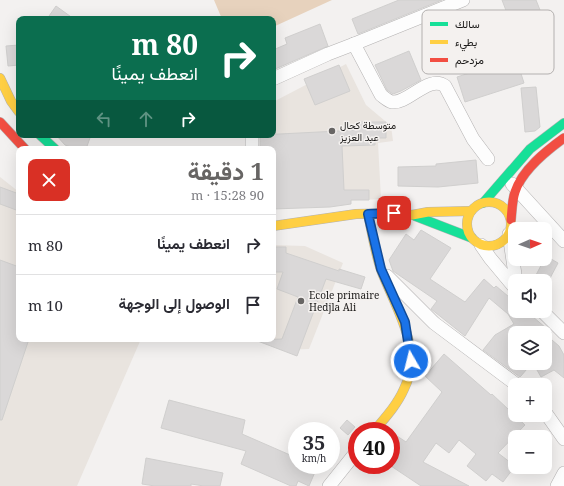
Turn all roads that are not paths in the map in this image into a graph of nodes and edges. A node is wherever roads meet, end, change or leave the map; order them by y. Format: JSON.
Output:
{"nodes":[{"id":1,"x":462,"y":0,"type":"edge"},
{"id":2,"x":437,"y":10,"type":"edge"},
{"id":3,"x":422,"y":16,"type":"edge"},
{"id":4,"x":354,"y":44,"type":"junction"},
{"id":5,"x":0,"y":78,"type":"edge"},
{"id":6,"x":276,"y":78,"type":"edge"},
{"id":7,"x":16,"y":108,"type":"edge"},
{"id":8,"x":0,"y":122,"type":"edge"},
{"id":9,"x":564,"y":123,"type":"edge"},
{"id":10,"x":43,"y":138,"type":"edge"},
{"id":11,"x":564,"y":138,"type":"edge"},
{"id":12,"x":22,"y":146,"type":"edge"},
{"id":13,"x":52,"y":146,"type":"edge"},
{"id":14,"x":488,"y":159,"type":"dead end"},
{"id":15,"x":505,"y":177,"type":"junction"},
{"id":16,"x":516,"y":189,"type":"junction"},
{"id":17,"x":483,"y":203,"type":"junction"},
{"id":18,"x":472,"y":211,"type":"junction"},
{"id":19,"x":368,"y":214,"type":"junction"},
{"id":20,"x":412,"y":215,"type":"junction"},
{"id":21,"x":511,"y":220,"type":"joint"},
{"id":22,"x":276,"y":226,"type":"edge"},
{"id":23,"x":508,"y":235,"type":"edge"},
{"id":24,"x":564,"y":241,"type":"edge"},
{"id":25,"x":477,"y":242,"type":"junction"},
{"id":26,"x":381,"y":269,"type":"junction"},
{"id":27,"x":508,"y":280,"type":"edge"},
{"id":28,"x":549,"y":318,"type":"edge"},
{"id":29,"x":564,"y":333,"type":"edge"},
{"id":30,"x":508,"y":378,"type":"edge"},
{"id":31,"x":380,"y":422,"type":"edge"},
{"id":32,"x":552,"y":422,"type":"edge"},
{"id":33,"x":564,"y":439,"type":"edge"},
{"id":34,"x":348,"y":463,"type":"edge"},
{"id":35,"x":564,"y":473,"type":"edge"},
{"id":36,"x":330,"y":486,"type":"edge"},
{"id":37,"x":557,"y":486,"type":"edge"}],
"edges":[{"from":1,"to":2,"type":"street"},
{"from":3,"to":4,"type":"street"},
{"from":4,"to":6,"type":"street"},
{"from":4,"to":14,"type":"street"},
{"from":5,"to":7,"type":"street"},
{"from":8,"to":12,"type":"street"},
{"from":9,"to":15,"type":"street"},
{"from":10,"to":13,"type":"street"},
{"from":11,"to":16,"type":"street"},
{"from":15,"to":16,"type":"street"},
{"from":15,"to":17,"type":"street"},
{"from":16,"to":21,"type":"street"},
{"from":16,"to":24,"type":"street"},
{"from":17,"to":18,"type":"street"},
{"from":17,"to":21,"type":"street"},
{"from":18,"to":20,"type":"street"},
{"from":18,"to":25,"type":"street"},
{"from":19,"to":20,"type":"street"},
{"from":19,"to":22,"type":"street"},
{"from":19,"to":26,"type":"street"},
{"from":20,"to":25,"type":"street"},
{"from":23,"to":25,"type":"street"},
{"from":25,"to":27,"type":"street"},
{"from":26,"to":30,"type":"street"},
{"from":26,"to":31,"type":"street"},
{"from":28,"to":29,"type":"street"},
{"from":32,"to":33,"type":"street"},
{"from":34,"to":36,"type":"street"},
{"from":35,"to":37,"type":"street"}]}
